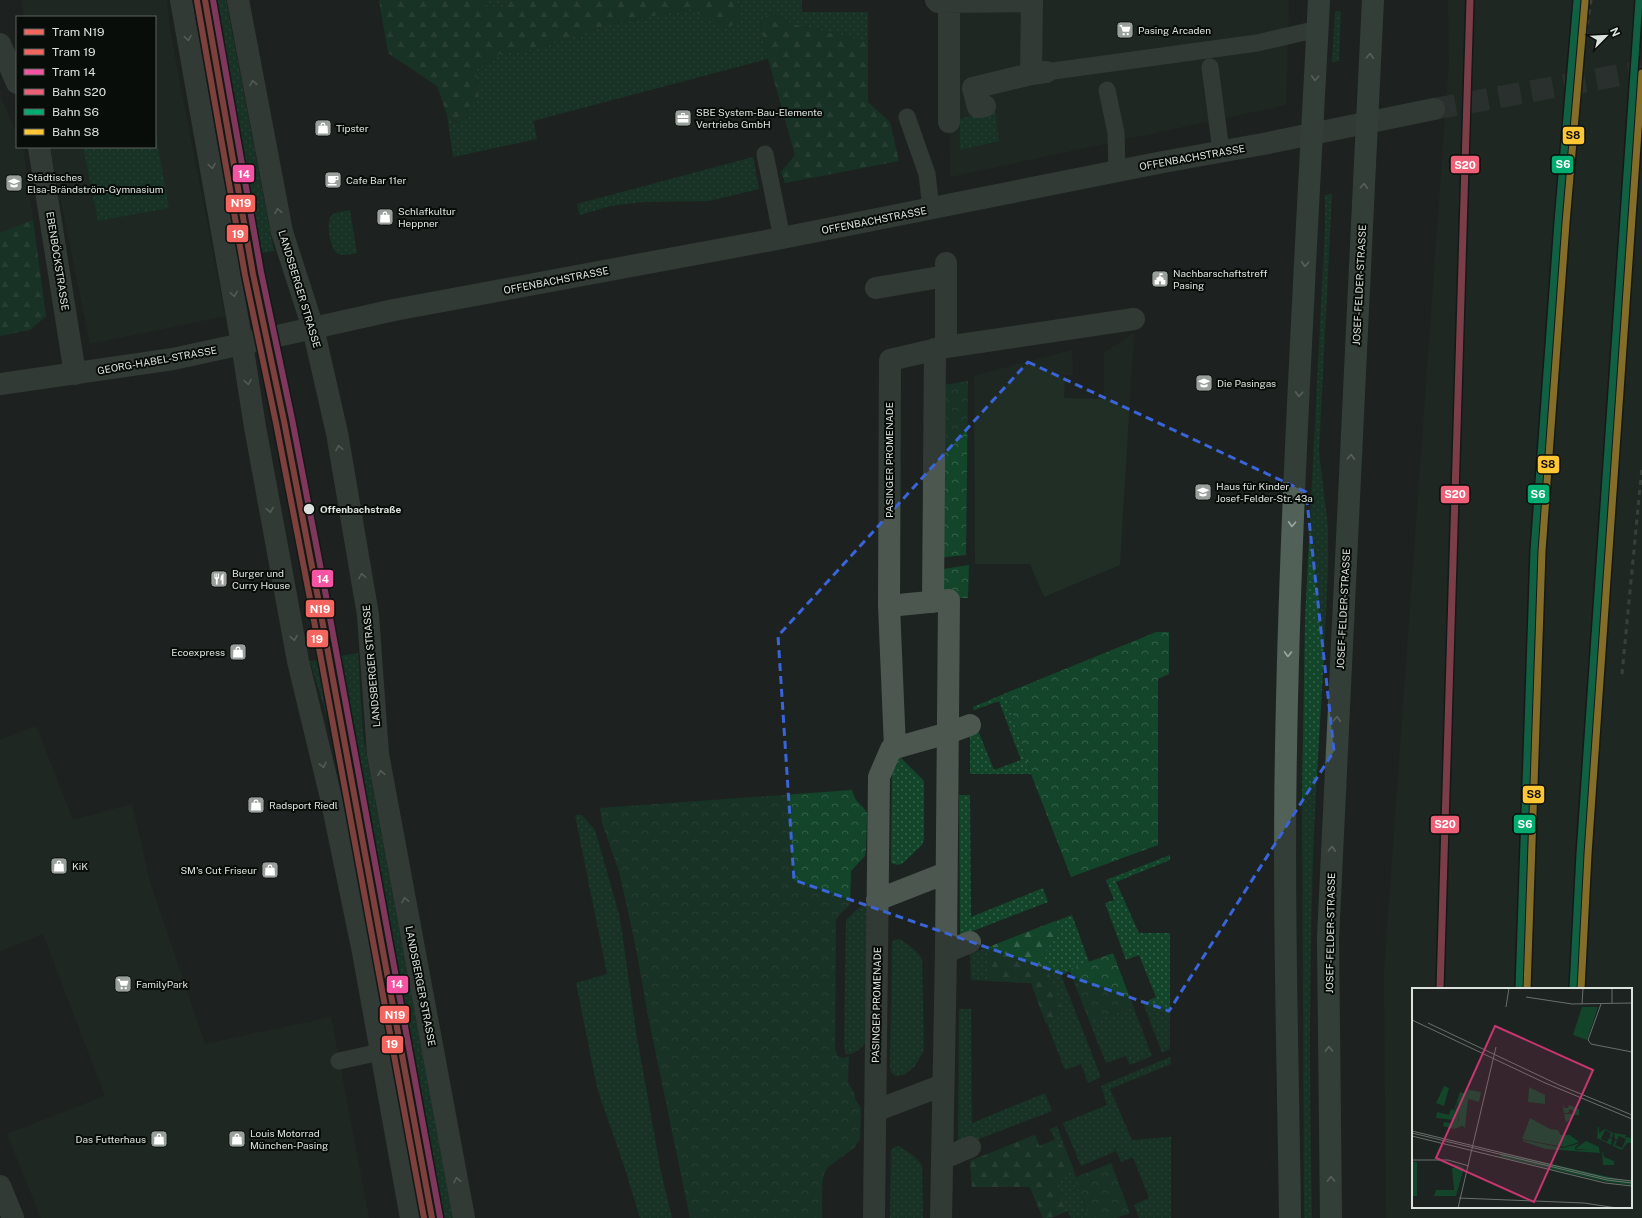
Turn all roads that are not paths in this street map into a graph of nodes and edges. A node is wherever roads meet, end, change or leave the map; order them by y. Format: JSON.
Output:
{"nodes":[{"id":1,"x":181,"y":0,"type":"edge"},
{"id":2,"x":238,"y":0,"type":"edge"},
{"id":3,"x":1319,"y":0,"type":"edge"},
{"id":4,"x":1032,"y":1,"type":"edge"},
{"id":5,"x":941,"y":2,"type":"edge"},
{"id":6,"x":1372,"y":10,"type":"edge"},
{"id":7,"x":1317,"y":34,"type":"junction"},
{"id":8,"x":0,"y":44,"type":"edge"},
{"id":9,"x":1210,"y":67,"type":"dead end"},
{"id":10,"x":1039,"y":73,"type":"junction"},
{"id":11,"x":938,"y":78,"type":"dead end"},
{"id":12,"x":16,"y":81,"type":"edge"},
{"id":13,"x":1107,"y":90,"type":"dead end"},
{"id":14,"x":978,"y":107,"type":"dead end"},
{"id":15,"x":1434,"y":109,"type":"tunnel mouth"},
{"id":16,"x":945,"y":112,"type":"dead end"},
{"id":17,"x":907,"y":117,"type":"dead end"},
{"id":18,"x":39,"y":148,"type":"edge"},
{"id":19,"x":1221,"y":151,"type":"junction"},
{"id":20,"x":765,"y":154,"type":"dead end"},
{"id":21,"x":1118,"y":171,"type":"junction"},
{"id":22,"x":931,"y":208,"type":"junction"},
{"id":23,"x":782,"y":238,"type":"junction"},
{"id":24,"x":876,"y":288,"type":"dead end"},
{"id":25,"x":1134,"y":319,"type":"dead end"},
{"id":26,"x":313,"y":328,"type":"junction"},
{"id":27,"x":242,"y":344,"type":"junction"},
{"id":28,"x":940,"y":348,"type":"junction"},
{"id":29,"x":74,"y":374,"type":"junction"},
{"id":30,"x":0,"y":384,"type":"edge"},
{"id":31,"x":933,"y":602,"type":"junction"},
{"id":32,"x":889,"y":606,"type":"junction"},
{"id":33,"x":970,"y":725,"type":"dead end"},
{"id":34,"x":948,"y":733,"type":"junction"},
{"id":35,"x":895,"y":748,"type":"junction"},
{"id":36,"x":946,"y":874,"type":"junction"},
{"id":37,"x":877,"y":900,"type":"junction"},
{"id":38,"x":970,"y":942,"type":"dead end"},
{"id":39,"x":946,"y":952,"type":"junction"},
{"id":40,"x":380,"y":1052,"type":"junction"},
{"id":41,"x":339,"y":1060,"type":"dead end"},
{"id":42,"x":943,"y":1085,"type":"junction"},
{"id":43,"x":875,"y":1111,"type":"junction"},
{"id":44,"x":970,"y":1147,"type":"dead end"},
{"id":45,"x":942,"y":1159,"type":"junction"},
{"id":46,"x":0,"y":1186,"type":"edge"},
{"id":47,"x":12,"y":1218,"type":"edge"},
{"id":48,"x":411,"y":1218,"type":"edge"},
{"id":49,"x":464,"y":1218,"type":"edge"},
{"id":50,"x":874,"y":1218,"type":"edge"},
{"id":51,"x":941,"y":1218,"type":"edge"},
{"id":52,"x":1290,"y":1218,"type":"edge"},
{"id":53,"x":1331,"y":1218,"type":"edge"}],
"edges":[{"from":1,"to":27,"type":"street","one_way":true},
{"from":26,"to":2,"type":"street","name":"LANDSBERGER STRASSE","one_way":true},
{"from":3,"to":7,"type":"main road"},
{"from":4,"to":5,"type":"street"},
{"from":4,"to":10,"type":"street"},
{"from":5,"to":11,"type":"street"},
{"from":5,"to":16,"type":"street"},
{"from":53,"to":6,"type":"main road","name":"JOSEF-FELDER-STRASSE","one_way":true,"bridge":true},
{"from":7,"to":10,"type":"lane"},
{"from":7,"to":52,"type":"main road","one_way":true,"bridge":true},
{"from":8,"to":12,"type":"street"},
{"from":9,"to":19,"type":"lane"},
{"from":10,"to":14,"type":"street"},
{"from":13,"to":21,"type":"lane"},
{"from":15,"to":19,"type":"street","name":"OFFENBACHSTRASSE"},
{"from":17,"to":22,"type":"lane"},
{"from":18,"to":29,"type":"street","name":"EBENBÖCKSTRASSE"},
{"from":19,"to":21,"type":"street","name":"OFFENBACHSTRASSE"},
{"from":20,"to":23,"type":"lane"},
{"from":21,"to":22,"type":"street","name":"OFFENBACHSTRASSE"},
{"from":22,"to":23,"type":"street","name":"OFFENBACHSTRASSE"},
{"from":23,"to":26,"type":"street","name":"OFFENBACHSTRASSE"},
{"from":24,"to":28,"type":"street"},
{"from":25,"to":28,"type":"street","name":"PASINGER PROMENADE"},
{"from":26,"to":27,"type":"street","name":"GEORG-HABEL-STRASSE"},
{"from":49,"to":26,"type":"street","name":"LANDSBERGER STRASSE","one_way":true},
{"from":27,"to":29,"type":"street","name":"GEORG-HABEL-STRASSE"},
{"from":27,"to":40,"type":"street","one_way":true},
{"from":28,"to":31,"type":"street"},
{"from":28,"to":32,"type":"street","name":"PASINGER PROMENADE"},
{"from":29,"to":30,"type":"street","name":"GEORG-HABEL-STRASSE"},
{"from":31,"to":32,"type":"street"},
{"from":31,"to":34,"type":"street"},
{"from":32,"to":35,"type":"street","name":"PASINGER PROMENADE"},
{"from":33,"to":34,"type":"street"},
{"from":34,"to":35,"type":"street"},
{"from":34,"to":36,"type":"street"},
{"from":35,"to":37,"type":"street","name":"PASINGER PROMENADE"},
{"from":36,"to":37,"type":"street"},
{"from":36,"to":39,"type":"street"},
{"from":37,"to":43,"type":"street","name":"PASINGER PROMENADE"},
{"from":38,"to":39,"type":"street"},
{"from":39,"to":42,"type":"street"},
{"from":40,"to":41,"type":"lane"},
{"from":40,"to":48,"type":"street"},
{"from":42,"to":43,"type":"street"},
{"from":42,"to":45,"type":"street"},
{"from":43,"to":50,"type":"street","name":"PASINGER PROMENADE"},
{"from":44,"to":45,"type":"street"},
{"from":45,"to":51,"type":"street"},
{"from":46,"to":47,"type":"street"}]}
